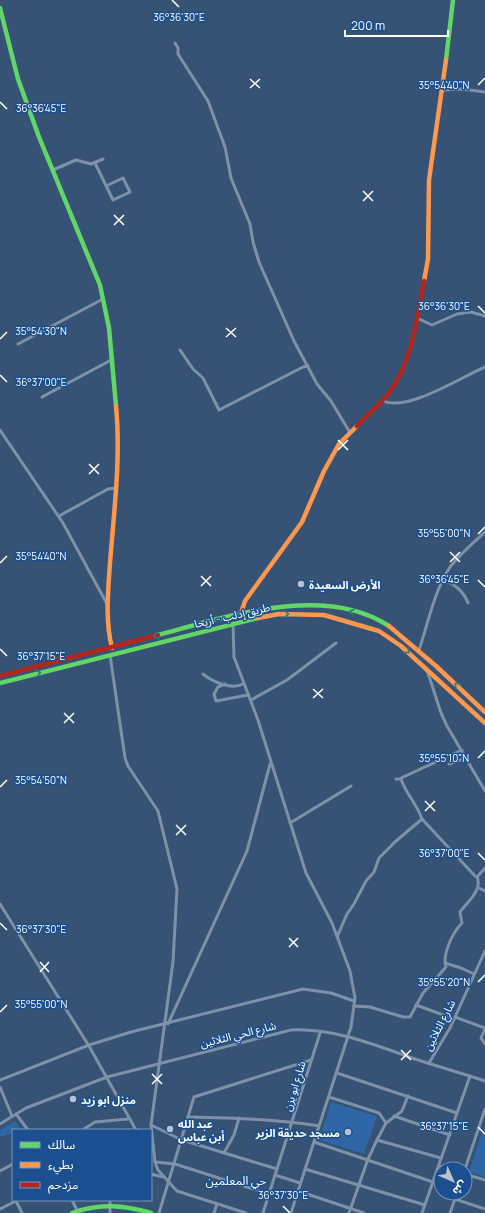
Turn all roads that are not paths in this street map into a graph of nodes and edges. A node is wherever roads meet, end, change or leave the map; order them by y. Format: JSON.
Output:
{"nodes":[{"id":1,"x":453,"y":0,"type":"edge"},
{"id":2,"x":0,"y":8,"type":"edge"},
{"id":3,"x":175,"y":43,"type":"dead end"},
{"id":4,"x":443,"y":90,"type":"junction"},
{"id":5,"x":485,"y":92,"type":"edge"},
{"id":6,"x":103,"y":159,"type":"dead end"},
{"id":7,"x":95,"y":162,"type":"junction"},
{"id":8,"x":53,"y":170,"type":"junction"},
{"id":9,"x":106,"y":186,"type":"junction"},
{"id":10,"x":103,"y":299,"type":"junction"},
{"id":11,"x":485,"y":316,"type":"edge"},
{"id":12,"x":417,"y":318,"type":"junction"},
{"id":13,"x":18,"y":344,"type":"dead end"},
{"id":14,"x":180,"y":350,"type":"dead end"},
{"id":15,"x":113,"y":359,"type":"junction"},
{"id":16,"x":308,"y":366,"type":"junction"},
{"id":17,"x":485,"y":367,"type":"edge"},
{"id":18,"x":42,"y":397,"type":"dead end"},
{"id":19,"x":382,"y":400,"type":"junction"},
{"id":20,"x":0,"y":430,"type":"edge"},
{"id":21,"x":349,"y":432,"type":"junction"},
{"id":22,"x":115,"y":488,"type":"junction"},
{"id":23,"x":59,"y":516,"type":"junction"},
{"id":24,"x":485,"y":532,"type":"edge"},
{"id":25,"x":444,"y":580,"type":"junction"},
{"id":26,"x":468,"y":603,"type":"dead end"},
{"id":27,"x":108,"y":606,"type":"junction"},
{"id":28,"x":241,"y":613,"type":"junction"},
{"id":29,"x":233,"y":623,"type":"junction"},
{"id":30,"x":172,"y":632,"type":"junction"},
{"id":31,"x":174,"y":639,"type":"junction"},
{"id":32,"x":336,"y":643,"type":"dead end"},
{"id":33,"x":112,"y":648,"type":"junction"},
{"id":34,"x":419,"y":650,"type":"junction"},
{"id":35,"x":110,"y":655,"type":"junction"},
{"id":36,"x":426,"y":669,"type":"junction"},
{"id":37,"x":203,"y":674,"type":"dead end"},
{"id":38,"x":0,"y":676,"type":"edge"},
{"id":39,"x":0,"y":683,"type":"edge"},
{"id":40,"x":225,"y":684,"type":"junction"},
{"id":41,"x":243,"y":684,"type":"junction"},
{"id":42,"x":248,"y":695,"type":"junction"},
{"id":43,"x":250,"y":700,"type":"junction"},
{"id":44,"x":485,"y":712,"type":"edge"},
{"id":45,"x":485,"y":723,"type":"edge"},
{"id":46,"x":462,"y":750,"type":"junction"},
{"id":47,"x":466,"y":758,"type":"junction"},
{"id":48,"x":270,"y":763,"type":"junction"},
{"id":49,"x":448,"y":764,"type":"dead end"},
{"id":50,"x":400,"y":778,"type":"junction"},
{"id":51,"x":396,"y":779,"type":"dead end"},
{"id":52,"x":351,"y":786,"type":"dead end"},
{"id":53,"x":485,"y":790,"type":"edge"},
{"id":54,"x":422,"y":819,"type":"junction"},
{"id":55,"x":290,"y":823,"type":"junction"},
{"id":56,"x":485,"y":868,"type":"edge"},
{"id":57,"x":477,"y":877,"type":"junction"},
{"id":58,"x":480,"y":882,"type":"junction"},
{"id":59,"x":485,"y":883,"type":"edge"},
{"id":60,"x":479,"y":888,"type":"junction"},
{"id":61,"x":485,"y":891,"type":"edge"},
{"id":62,"x":0,"y":904,"type":"edge"},
{"id":63,"x":337,"y":937,"type":"junction"},
{"id":64,"x":485,"y":951,"type":"edge"},
{"id":65,"x":445,"y":963,"type":"junction"},
{"id":66,"x":474,"y":974,"type":"junction"},
{"id":67,"x":354,"y":1000,"type":"junction"},
{"id":68,"x":416,"y":1005,"type":"junction"},
{"id":69,"x":354,"y":1006,"type":"junction"},
{"id":70,"x":454,"y":1018,"type":"junction"},
{"id":71,"x":167,"y":1024,"type":"junction"},
{"id":72,"x":485,"y":1029,"type":"edge"},
{"id":73,"x":320,"y":1033,"type":"junction"},
{"id":74,"x":349,"y":1036,"type":"junction"},
{"id":75,"x":485,"y":1044,"type":"edge"},
{"id":76,"x":89,"y":1045,"type":"junction"},
{"id":77,"x":312,"y":1060,"type":"junction"},
{"id":78,"x":159,"y":1063,"type":"junction"},
{"id":79,"x":429,"y":1064,"type":"junction"},
{"id":80,"x":337,"y":1073,"type":"junction"},
{"id":81,"x":470,"y":1076,"type":"junction"},
{"id":82,"x":107,"y":1077,"type":"junction"},
{"id":83,"x":0,"y":1080,"type":"edge"},
{"id":84,"x":485,"y":1081,"type":"edge"},
{"id":85,"x":0,"y":1087,"type":"edge"},
{"id":86,"x":408,"y":1096,"type":"junction"},
{"id":87,"x":329,"y":1097,"type":"junction"},
{"id":88,"x":485,"y":1109,"type":"edge"},
{"id":89,"x":457,"y":1113,"type":"junction"},
{"id":90,"x":16,"y":1114,"type":"junction"},
{"id":91,"x":12,"y":1116,"type":"junction"},
{"id":92,"x":394,"y":1116,"type":"junction"},
{"id":93,"x":188,"y":1117,"type":"junction"},
{"id":94,"x":239,"y":1118,"type":"junction"},
{"id":95,"x":128,"y":1119,"type":"junction"},
{"id":96,"x":292,"y":1122,"type":"junction"},
{"id":97,"x":386,"y":1123,"type":"junction"},
{"id":98,"x":0,"y":1124,"type":"edge"},
{"id":99,"x":480,"y":1124,"type":"junction"},
{"id":100,"x":152,"y":1125,"type":"junction"},
{"id":101,"x":319,"y":1126,"type":"junction"},
{"id":102,"x":485,"y":1126,"type":"edge"},
{"id":103,"x":27,"y":1129,"type":"edge"},
{"id":104,"x":84,"y":1129,"type":"edge"},
{"id":105,"x":135,"y":1129,"type":"edge"},
{"id":106,"x":450,"y":1135,"type":"junction"},
{"id":107,"x":182,"y":1140,"type":"junction"},
{"id":108,"x":377,"y":1140,"type":"junction"},
{"id":109,"x":314,"y":1142,"type":"junction"},
{"id":110,"x":224,"y":1153,"type":"junction"},
{"id":111,"x":152,"y":1154,"type":"edge"},
{"id":112,"x":154,"y":1157,"type":"junction"},
{"id":113,"x":441,"y":1158,"type":"junction"},
{"id":114,"x":368,"y":1159,"type":"junction"},
{"id":115,"x":440,"y":1161,"type":"edge"},
{"id":116,"x":468,"y":1161,"type":"edge"},
{"id":117,"x":155,"y":1162,"type":"junction"},
{"id":118,"x":175,"y":1164,"type":"junction"},
{"id":119,"x":12,"y":1165,"type":"edge"},
{"id":120,"x":277,"y":1169,"type":"junction"},
{"id":121,"x":305,"y":1169,"type":"junction"},
{"id":122,"x":0,"y":1171,"type":"edge"},
{"id":123,"x":152,"y":1174,"type":"edge"},
{"id":124,"x":275,"y":1175,"type":"junction"},
{"id":125,"x":473,"y":1176,"type":"edge"},
{"id":126,"x":164,"y":1177,"type":"junction"},
{"id":127,"x":485,"y":1180,"type":"edge"},
{"id":128,"x":168,"y":1182,"type":"junction"},
{"id":129,"x":433,"y":1182,"type":"joint"},
{"id":130,"x":300,"y":1183,"type":"junction"},
{"id":131,"x":358,"y":1185,"type":"junction"},
{"id":132,"x":298,"y":1192,"type":"junction"},
{"id":133,"x":269,"y":1194,"type":"junction"},
{"id":134,"x":15,"y":1201,"type":"edge"},
{"id":135,"x":17,"y":1201,"type":"edge"},
{"id":136,"x":72,"y":1201,"type":"edge"},
{"id":137,"x":454,"y":1201,"type":"edge"},
{"id":138,"x":461,"y":1201,"type":"edge"},
{"id":139,"x":110,"y":1202,"type":"edge"},
{"id":140,"x":217,"y":1204,"type":"junction"},
{"id":141,"x":424,"y":1206,"type":"junction"},
{"id":142,"x":350,"y":1208,"type":"junction"},
{"id":143,"x":0,"y":1209,"type":"edge"},
{"id":144,"x":485,"y":1209,"type":"edge"},
{"id":145,"x":77,"y":1210,"type":"junction"},
{"id":146,"x":22,"y":1213,"type":"edge"},
{"id":147,"x":72,"y":1213,"type":"edge"},
{"id":148,"x":110,"y":1213,"type":"edge"},
{"id":149,"x":151,"y":1213,"type":"edge"},
{"id":150,"x":159,"y":1213,"type":"edge"},
{"id":151,"x":214,"y":1213,"type":"edge"},
{"id":152,"x":246,"y":1213,"type":"edge"},
{"id":153,"x":263,"y":1213,"type":"edge"},
{"id":154,"x":291,"y":1213,"type":"edge"},
{"id":155,"x":349,"y":1213,"type":"edge"},
{"id":156,"x":364,"y":1213,"type":"edge"},
{"id":157,"x":422,"y":1213,"type":"edge"},
{"id":158,"x":450,"y":1213,"type":"edge"}],
"edges":[{"from":1,"to":4,"type":"street"},
{"from":2,"to":8,"type":"street"},
{"from":3,"to":16,"type":"street"},
{"from":4,"to":5,"type":"street"},
{"from":4,"to":12,"type":"street"},
{"from":6,"to":7,"type":"street"},
{"from":7,"to":8,"type":"street"},
{"from":7,"to":9,"type":"street"},
{"from":8,"to":10,"type":"street"},
{"from":9,"to":9,"type":"street"},
{"from":10,"to":13,"type":"street"},
{"from":10,"to":15,"type":"street"},
{"from":11,"to":12,"type":"street"},
{"from":12,"to":19,"type":"street"},
{"from":14,"to":16,"type":"street"},
{"from":15,"to":18,"type":"street"},
{"from":15,"to":22,"type":"street"},
{"from":16,"to":21,"type":"street"},
{"from":17,"to":19,"type":"street"},
{"from":19,"to":21,"type":"street"},
{"from":20,"to":23,"type":"street"},
{"from":21,"to":28,"type":"street"},
{"from":22,"to":23,"type":"street"},
{"from":22,"to":27,"type":"street"},
{"from":23,"to":27,"type":"street"},
{"from":24,"to":25,"type":"street"},
{"from":25,"to":26,"type":"street"},
{"from":25,"to":34,"type":"street"},
{"from":27,"to":33,"type":"street"},
{"from":28,"to":30,"type":"street","name":"طريق إدلب - أريحا"},
{"from":34,"to":28,"type":"street","name":"طريق إدلب - أريحا","one_way":true},
{"from":29,"to":31,"type":"street","name":"طريق إدلب - أريحا"},
{"from":29,"to":36,"type":"street","name":"طريق إدلب - أريحا","one_way":true},
{"from":29,"to":41,"type":"street"},
{"from":30,"to":31,"type":"street"},
{"from":30,"to":33,"type":"street","name":"طريق إدلب - أريحا","one_way":true},
{"from":31,"to":35,"type":"street","name":"طريق إدلب - أريحا"},
{"from":32,"to":43,"type":"street"},
{"from":33,"to":38,"type":"street","name":"طريق إدلب - أريحا"},
{"from":44,"to":34,"type":"street","name":"طريق إدلب - أريحا","one_way":true},
{"from":39,"to":35,"type":"street","name":"طريق إدلب - أريحا","one_way":true},
{"from":35,"to":71,"type":"street"},
{"from":36,"to":45,"type":"street","name":"طريق إدلب - أريحا"},
{"from":36,"to":46,"type":"street"},
{"from":37,"to":40,"type":"street"},
{"from":40,"to":41,"type":"street"},
{"from":40,"to":42,"type":"street"},
{"from":41,"to":42,"type":"street"},
{"from":42,"to":43,"type":"street"},
{"from":43,"to":48,"type":"street"},
{"from":46,"to":47,"type":"street"},
{"from":46,"to":50,"type":"street"},
{"from":47,"to":49,"type":"street"},
{"from":47,"to":53,"type":"street"},
{"from":48,"to":55,"type":"street"},
{"from":48,"to":71,"type":"street"},
{"from":50,"to":51,"type":"street"},
{"from":50,"to":54,"type":"street"},
{"from":52,"to":55,"type":"street"},
{"from":54,"to":57,"type":"street"},
{"from":54,"to":63,"type":"street"},
{"from":55,"to":63,"type":"street"},
{"from":56,"to":57,"type":"street"},
{"from":57,"to":58,"type":"street"},
{"from":58,"to":59,"type":"street"},
{"from":58,"to":60,"type":"street"},
{"from":60,"to":61,"type":"street"},
{"from":60,"to":65,"type":"street"},
{"from":62,"to":76,"type":"street"},
{"from":63,"to":67,"type":"street"},
{"from":64,"to":66,"type":"street","name":"شارع الثلاثين"},
{"from":65,"to":66,"type":"street"},
{"from":65,"to":68,"type":"street"},
{"from":66,"to":70,"type":"street","name":"شارع الثلاثين"},
{"from":67,"to":69,"type":"street"},
{"from":67,"to":71,"type":"street"},
{"from":68,"to":69,"type":"street"},
{"from":68,"to":70,"type":"street"},
{"from":69,"to":74,"type":"street"},
{"from":70,"to":72,"type":"street"},
{"from":70,"to":79,"type":"street","name":"شارع الثلاثين"},
{"from":71,"to":76,"type":"street"},
{"from":71,"to":78,"type":"street"},
{"from":72,"to":75,"type":"street"},
{"from":73,"to":74,"type":"street","name":"شارع الحي الثلاثين"},
{"from":73,"to":77,"type":"street","name":"شارع ابو يزن"},
{"from":73,"to":78,"type":"street","name":"شارع الحي الثلاثين"},
{"from":74,"to":79,"type":"street","name":"شارع الحي الثلاثين"},
{"from":74,"to":80,"type":"street"},
{"from":76,"to":82,"type":"street"},
{"from":76,"to":83,"type":"street"},
{"from":77,"to":93,"type":"street"},
{"from":77,"to":96,"type":"street","name":"شارع ابو يزن"},
{"from":78,"to":82,"type":"street","name":"شارع الحي الثلاثين"},
{"from":78,"to":100,"type":"street"},
{"from":79,"to":81,"type":"street","name":"شارع الحي الثلاثين"},
{"from":80,"to":86,"type":"street"},
{"from":80,"to":87,"type":"street"},
{"from":81,"to":84,"type":"street","name":"شارع الحي الثلاثين"},
{"from":81,"to":89,"type":"street"},
{"from":82,"to":90,"type":"street","name":"شارع الحي الثلاثين"},
{"from":82,"to":95,"type":"street"},
{"from":85,"to":91,"type":"street"},
{"from":86,"to":89,"type":"street"},
{"from":86,"to":92,"type":"street"},
{"from":87,"to":97,"type":"street"},
{"from":87,"to":101,"type":"street"},
{"from":88,"to":99,"type":"street"},
{"from":89,"to":106,"type":"street"},
{"from":90,"to":91,"type":"street","name":"شارع الحي الثلاثين"},
{"from":90,"to":103,"type":"street"},
{"from":91,"to":98,"type":"street","name":"شارع الحي الثلاثين"},
{"from":92,"to":97,"type":"street"},
{"from":92,"to":106,"type":"street"},
{"from":93,"to":94,"type":"street"},
{"from":93,"to":107,"type":"street"},
{"from":94,"to":96,"type":"street"},
{"from":94,"to":110,"type":"street"},
{"from":95,"to":104,"type":"street"},
{"from":95,"to":105,"type":"street"},
{"from":96,"to":101,"type":"street"},
{"from":96,"to":120,"type":"street","name":"شارع ابو يزن"},
{"from":97,"to":108,"type":"street"},
{"from":99,"to":102,"type":"street"},
{"from":99,"to":116,"type":"street"},
{"from":100,"to":107,"type":"street"},
{"from":100,"to":112,"type":"street"},
{"from":101,"to":109,"type":"street"},
{"from":106,"to":113,"type":"street"},
{"from":107,"to":110,"type":"street"},
{"from":107,"to":118,"type":"street"},
{"from":108,"to":113,"type":"street"},
{"from":108,"to":114,"type":"street"},
{"from":109,"to":114,"type":"street"},
{"from":109,"to":121,"type":"street"},
{"from":110,"to":120,"type":"street"},
{"from":111,"to":112,"type":"street"},
{"from":112,"to":117,"type":"street"},
{"from":113,"to":115,"type":"street"},
{"from":114,"to":129,"type":"street"},
{"from":114,"to":131,"type":"street"},
{"from":117,"to":118,"type":"street"},
{"from":117,"to":126,"type":"street"},
{"from":118,"to":128,"type":"street"},
{"from":118,"to":133,"type":"street"},
{"from":119,"to":122,"type":"street"},
{"from":120,"to":124,"type":"street","name":"شارع ابو يزن"},
{"from":121,"to":130,"type":"street"},
{"from":121,"to":131,"type":"street"},
{"from":123,"to":126,"type":"street"},
{"from":124,"to":130,"type":"street"},
{"from":124,"to":133,"type":"street","name":"شارع ابو يزن"},
{"from":125,"to":127,"type":"street"},
{"from":126,"to":128,"type":"street"},
{"from":128,"to":140,"type":"street"},
{"from":128,"to":150,"type":"street"},
{"from":129,"to":141,"type":"street"},
{"from":130,"to":132,"type":"street"},
{"from":131,"to":141,"type":"street"},
{"from":131,"to":142,"type":"street"},
{"from":132,"to":142,"type":"street"},
{"from":132,"to":154,"type":"street"},
{"from":133,"to":153,"type":"street","name":"شارع ابو يزن"},
{"from":134,"to":143,"type":"street"},
{"from":135,"to":146,"type":"street"},
{"from":136,"to":145,"type":"street"},
{"from":137,"to":158,"type":"street"},
{"from":138,"to":144,"type":"street"},
{"from":139,"to":145,"type":"street"},
{"from":139,"to":148,"type":"street"},
{"from":139,"to":149,"type":"street"},
{"from":140,"to":151,"type":"street"},
{"from":140,"to":152,"type":"street"},
{"from":141,"to":157,"type":"street"},
{"from":142,"to":155,"type":"street"},
{"from":142,"to":156,"type":"street"},
{"from":145,"to":147,"type":"street"}]}
